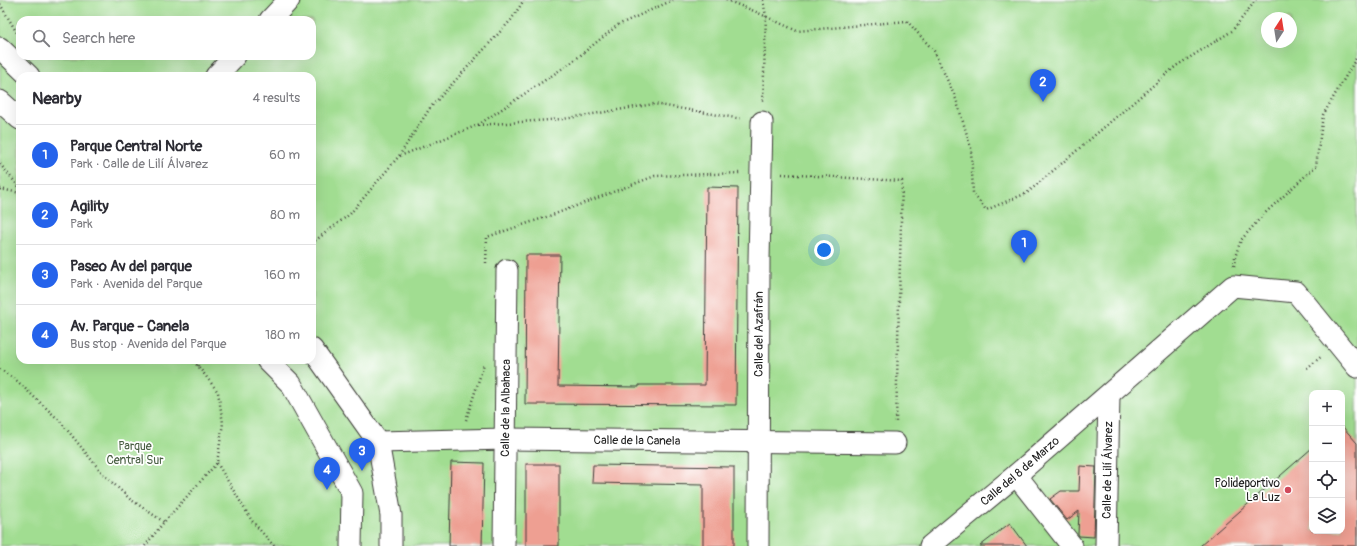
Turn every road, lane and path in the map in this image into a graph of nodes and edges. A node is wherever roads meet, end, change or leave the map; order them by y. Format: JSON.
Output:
{"nodes":[{"id":1,"x":289,"y":0,"type":"edge"},
{"id":2,"x":524,"y":0,"type":"edge"},
{"id":3,"x":673,"y":0,"type":"edge"},
{"id":4,"x":726,"y":0,"type":"edge"},
{"id":5,"x":762,"y":0,"type":"edge"},
{"id":6,"x":1256,"y":0,"type":"edge"},
{"id":7,"x":274,"y":16,"type":"edge"},
{"id":8,"x":766,"y":16,"type":"junction"},
{"id":9,"x":0,"y":48,"type":"edge"},
{"id":10,"x":1357,"y":57,"type":"edge"},
{"id":11,"x":231,"y":60,"type":"edge"},
{"id":12,"x":25,"y":72,"type":"edge"},
{"id":13,"x":220,"y":72,"type":"edge"},
{"id":14,"x":0,"y":101,"type":"edge"},
{"id":15,"x":16,"y":115,"type":"edge"},
{"id":16,"x":762,"y":122,"type":"junction"},
{"id":17,"x":478,"y":125,"type":"junction"},
{"id":18,"x":399,"y":156,"type":"junction"},
{"id":19,"x":0,"y":164,"type":"edge"},
{"id":20,"x":760,"y":173,"type":"junction"},
{"id":21,"x":16,"y":183,"type":"edge"},
{"id":22,"x":0,"y":189,"type":"edge"},
{"id":23,"x":16,"y":192,"type":"edge"},
{"id":24,"x":316,"y":240,"type":"edge"},
{"id":25,"x":486,"y":269,"type":"dead end"},
{"id":26,"x":507,"y":270,"type":"dead end"},
{"id":27,"x":1233,"y":286,"type":"junction"},
{"id":28,"x":316,"y":354,"type":"edge"},
{"id":29,"x":484,"y":362,"type":"dead end"},
{"id":30,"x":196,"y":364,"type":"edge"},
{"id":31,"x":271,"y":364,"type":"edge"},
{"id":32,"x":198,"y":366,"type":"joint"},
{"id":33,"x":1357,"y":367,"type":"edge"},
{"id":34,"x":0,"y":369,"type":"edge"},
{"id":35,"x":1109,"y":395,"type":"junction"},
{"id":36,"x":460,"y":439,"type":"junction"},
{"id":37,"x":506,"y":439,"type":"junction"},
{"id":38,"x":758,"y":441,"type":"junction"},
{"id":39,"x":378,"y":442,"type":"junction"},
{"id":40,"x":895,"y":443,"type":"joint"},
{"id":41,"x":217,"y":463,"type":"junction"},
{"id":42,"x":1016,"y":475,"type":"junction"},
{"id":43,"x":164,"y":522,"type":"junction"},
{"id":44,"x":940,"y":543,"type":"edge"},
{"id":45,"x":145,"y":546,"type":"edge"},
{"id":46,"x":274,"y":546,"type":"edge"},
{"id":47,"x":352,"y":546,"type":"edge"},
{"id":48,"x":391,"y":546,"type":"edge"},
{"id":49,"x":504,"y":546,"type":"edge"},
{"id":50,"x":758,"y":546,"type":"edge"},
{"id":51,"x":1072,"y":546,"type":"edge"},
{"id":52,"x":1106,"y":546,"type":"edge"}],
"edges":[{"from":1,"to":7,"type":"street"},
{"from":2,"to":18,"type":"path"},
{"from":3,"to":17,"type":"path"},
{"from":4,"to":8,"type":"path"},
{"from":5,"to":8,"type":"path"},
{"from":6,"to":8,"type":"path"},
{"from":8,"to":16,"type":"path"},
{"from":9,"to":12,"type":"street"},
{"from":10,"to":27,"type":"path"},
{"from":11,"to":13,"type":"street"},
{"from":14,"to":15,"type":"street"},
{"from":16,"to":17,"type":"path"},
{"from":16,"to":20,"type":"street","name":"Calle del Azafrán"},
{"from":17,"to":18,"type":"path"},
{"from":18,"to":24,"type":"path"},
{"from":19,"to":21,"type":"path"},
{"from":20,"to":25,"type":"path"},
{"from":20,"to":38,"type":"street","name":"Calle del Azafrán"},
{"from":20,"to":40,"type":"path"},
{"from":22,"to":23,"type":"path"},
{"from":26,"to":37,"type":"street","name":"Calle de la Albahaca"},
{"from":27,"to":33,"type":"street"},
{"from":27,"to":35,"type":"street","name":"Calle del 8 de Marzo"},
{"from":28,"to":39,"type":"street"},
{"from":29,"to":36,"type":"path"},
{"from":30,"to":32,"type":"path"},
{"from":31,"to":47,"type":"street"},
{"from":32,"to":41,"type":"path"},
{"from":34,"to":43,"type":"path"},
{"from":35,"to":42,"type":"street","name":"Calle del 8 de Marzo"},
{"from":35,"to":52,"type":"street","name":"Calle de Lilí Álvarez"},
{"from":36,"to":37,"type":"street","name":"Calle de la Canela"},
{"from":36,"to":39,"type":"street","name":"Calle de la Canela"},
{"from":37,"to":38,"type":"street","name":"Calle de la Canela"},
{"from":37,"to":49,"type":"street","name":"Calle de la Albahaca"},
{"from":38,"to":40,"type":"street","name":"Calle de la Canela"},
{"from":38,"to":50,"type":"street","name":"Calle del Azafrán"},
{"from":39,"to":48,"type":"street"},
{"from":41,"to":43,"type":"path"},
{"from":41,"to":46,"type":"path"},
{"from":42,"to":44,"type":"street","name":"Calle del 8 de Marzo"},
{"from":42,"to":51,"type":"street"},
{"from":43,"to":45,"type":"path"}]}
